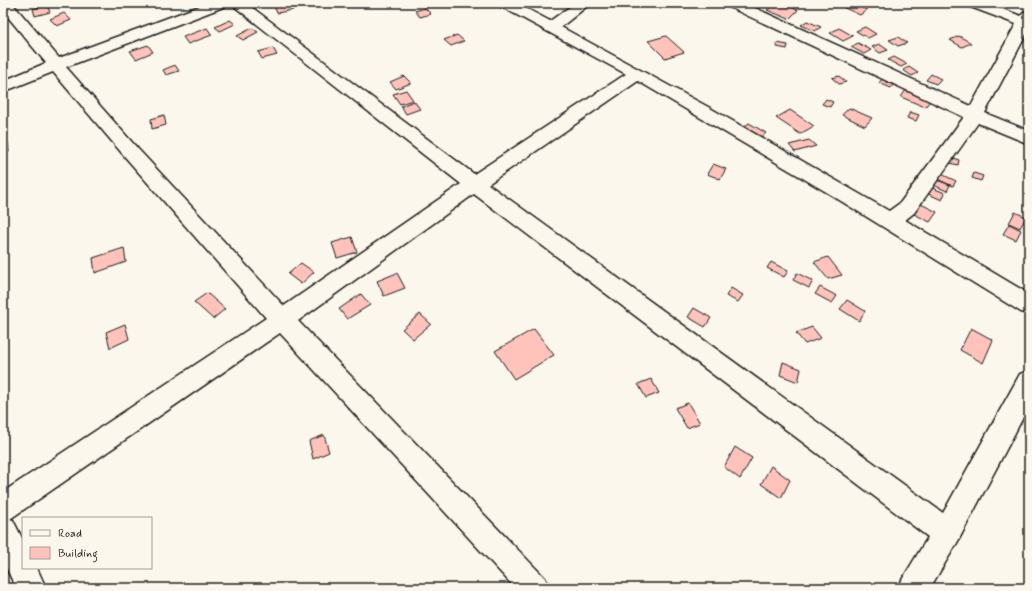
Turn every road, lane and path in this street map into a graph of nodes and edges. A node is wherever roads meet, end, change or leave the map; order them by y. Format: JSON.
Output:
{"nodes":[{"id":1,"x":4,"y":3,"type":"edge"},
{"id":2,"x":221,"y":3,"type":"edge"},
{"id":3,"x":237,"y":3,"type":"edge"},
{"id":4,"x":505,"y":3,"type":"edge"},
{"id":5,"x":584,"y":3,"type":"edge"},
{"id":6,"x":732,"y":3,"type":"edge"},
{"id":7,"x":974,"y":3,"type":"edge"},
{"id":8,"x":1028,"y":21,"type":"edge"},
{"id":9,"x":551,"y":27,"type":"junction"},
{"id":10,"x":55,"y":65,"type":"junction"},
{"id":11,"x":637,"y":74,"type":"junction"},
{"id":12,"x":3,"y":87,"type":"edge"},
{"id":13,"x":975,"y":115,"type":"junction"},
{"id":14,"x":1029,"y":138,"type":"edge"},
{"id":15,"x":474,"y":184,"type":"junction"},
{"id":16,"x":891,"y":220,"type":"junction"},
{"id":17,"x":1029,"y":305,"type":"edge"},
{"id":18,"x":281,"y":320,"type":"junction"},
{"id":19,"x":1029,"y":382,"type":"edge"},
{"id":20,"x":3,"y":508,"type":"edge"},
{"id":21,"x":3,"y":530,"type":"edge"},
{"id":22,"x":947,"y":533,"type":"junction"},
{"id":23,"x":31,"y":588,"type":"edge"},
{"id":24,"x":535,"y":588,"type":"edge"},
{"id":25,"x":913,"y":588,"type":"edge"}],
"edges":[{"from":1,"to":10,"type":"street"},
{"from":2,"to":10,"type":"street"},
{"from":3,"to":15,"type":"street"},
{"from":4,"to":9,"type":"street"},
{"from":5,"to":9,"type":"street"},
{"from":6,"to":13,"type":"street"},
{"from":7,"to":8,"type":"street"},
{"from":8,"to":13,"type":"street"},
{"from":9,"to":11,"type":"street"},
{"from":10,"to":12,"type":"street"},
{"from":10,"to":18,"type":"street"},
{"from":11,"to":15,"type":"street"},
{"from":11,"to":16,"type":"street"},
{"from":13,"to":14,"type":"street"},
{"from":13,"to":16,"type":"street"},
{"from":15,"to":18,"type":"street"},
{"from":15,"to":22,"type":"street"},
{"from":16,"to":17,"type":"street"},
{"from":18,"to":20,"type":"street"},
{"from":18,"to":24,"type":"street"},
{"from":19,"to":22,"type":"street"},
{"from":21,"to":23,"type":"street"},
{"from":22,"to":25,"type":"street"}]}
